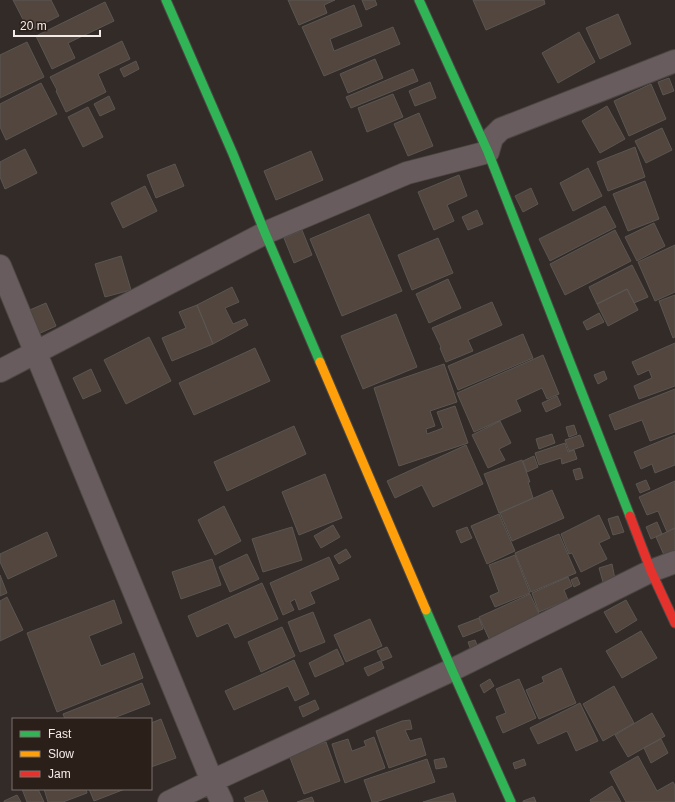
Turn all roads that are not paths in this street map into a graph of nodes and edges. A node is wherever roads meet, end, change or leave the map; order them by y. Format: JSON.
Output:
{"nodes":[{"id":1,"x":166,"y":0,"type":"edge"},
{"id":2,"x":418,"y":0,"type":"edge"},
{"id":3,"x":675,"y":61,"type":"edge"},
{"id":4,"x":488,"y":152,"type":"junction"},
{"id":5,"x":265,"y":233,"type":"junction"},
{"id":6,"x":0,"y":266,"type":"edge"},
{"id":7,"x":36,"y":352,"type":"junction"},
{"id":8,"x":0,"y":371,"type":"edge"},
{"id":9,"x":675,"y":562,"type":"edge"},
{"id":10,"x":651,"y":572,"type":"junction"},
{"id":11,"x":675,"y":624,"type":"edge"},
{"id":12,"x":452,"y":670,"type":"junction"},
{"id":13,"x":212,"y":781,"type":"junction"},
{"id":14,"x":169,"y":802,"type":"edge"},
{"id":15,"x":222,"y":802,"type":"edge"},
{"id":16,"x":511,"y":802,"type":"edge"}],
"edges":[{"from":1,"to":5,"type":"street"},
{"from":2,"to":4,"type":"street"},
{"from":3,"to":4,"type":"street"},
{"from":4,"to":5,"type":"street"},
{"from":4,"to":10,"type":"street"},
{"from":5,"to":7,"type":"street"},
{"from":5,"to":12,"type":"street"},
{"from":6,"to":7,"type":"street"},
{"from":7,"to":8,"type":"street"},
{"from":7,"to":13,"type":"street"},
{"from":9,"to":10,"type":"street"},
{"from":10,"to":11,"type":"street"},
{"from":10,"to":12,"type":"street"},
{"from":12,"to":13,"type":"street"},
{"from":12,"to":16,"type":"street"},
{"from":13,"to":14,"type":"street"},
{"from":13,"to":15,"type":"street"}]}
